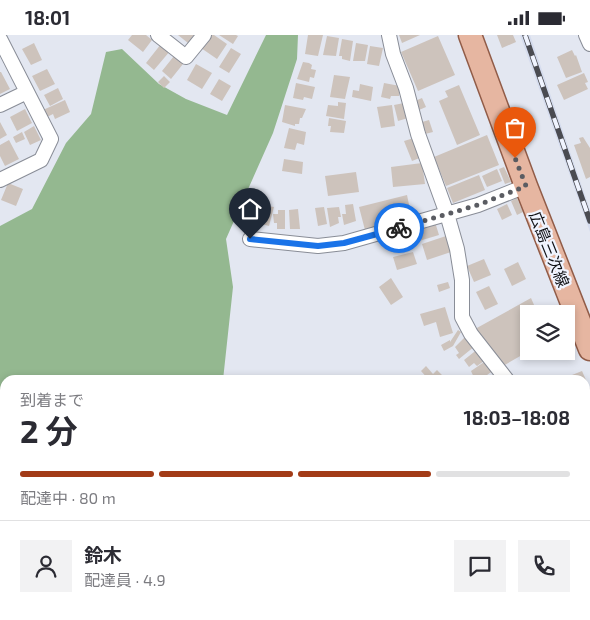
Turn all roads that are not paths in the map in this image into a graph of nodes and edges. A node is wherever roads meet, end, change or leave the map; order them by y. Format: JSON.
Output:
{"nodes":[{"id":1,"x":158,"y":35,"type":"edge"},
{"id":2,"x":204,"y":35,"type":"edge"},
{"id":3,"x":389,"y":35,"type":"edge"},
{"id":4,"x":470,"y":35,"type":"edge"},
{"id":5,"x":586,"y":35,"type":"edge"},
{"id":6,"x":0,"y":39,"type":"edge"},
{"id":7,"x":590,"y":44,"type":"edge"},
{"id":8,"x":26,"y":92,"type":"junction"},
{"id":9,"x":0,"y":105,"type":"edge"},
{"id":10,"x":0,"y":180,"type":"edge"},
{"id":11,"x":526,"y":186,"type":"junction"},
{"id":12,"x":447,"y":214,"type":"junction"},
{"id":13,"x":250,"y":239,"type":"dead end"},
{"id":14,"x":590,"y":349,"type":"edge"},
{"id":15,"x":502,"y":375,"type":"edge"}],
"edges":[{"from":1,"to":2,"type":"street"},
{"from":3,"to":12,"type":"street"},
{"from":4,"to":11,"type":"main road","name":"広島三次線"},
{"from":5,"to":7,"type":"street"},
{"from":6,"to":8,"type":"street"},
{"from":8,"to":9,"type":"street"},
{"from":8,"to":10,"type":"street"},
{"from":11,"to":12,"type":"street"},
{"from":11,"to":14,"type":"main road","name":"広島三次線"},
{"from":12,"to":13,"type":"street"},
{"from":12,"to":15,"type":"street"}]}
